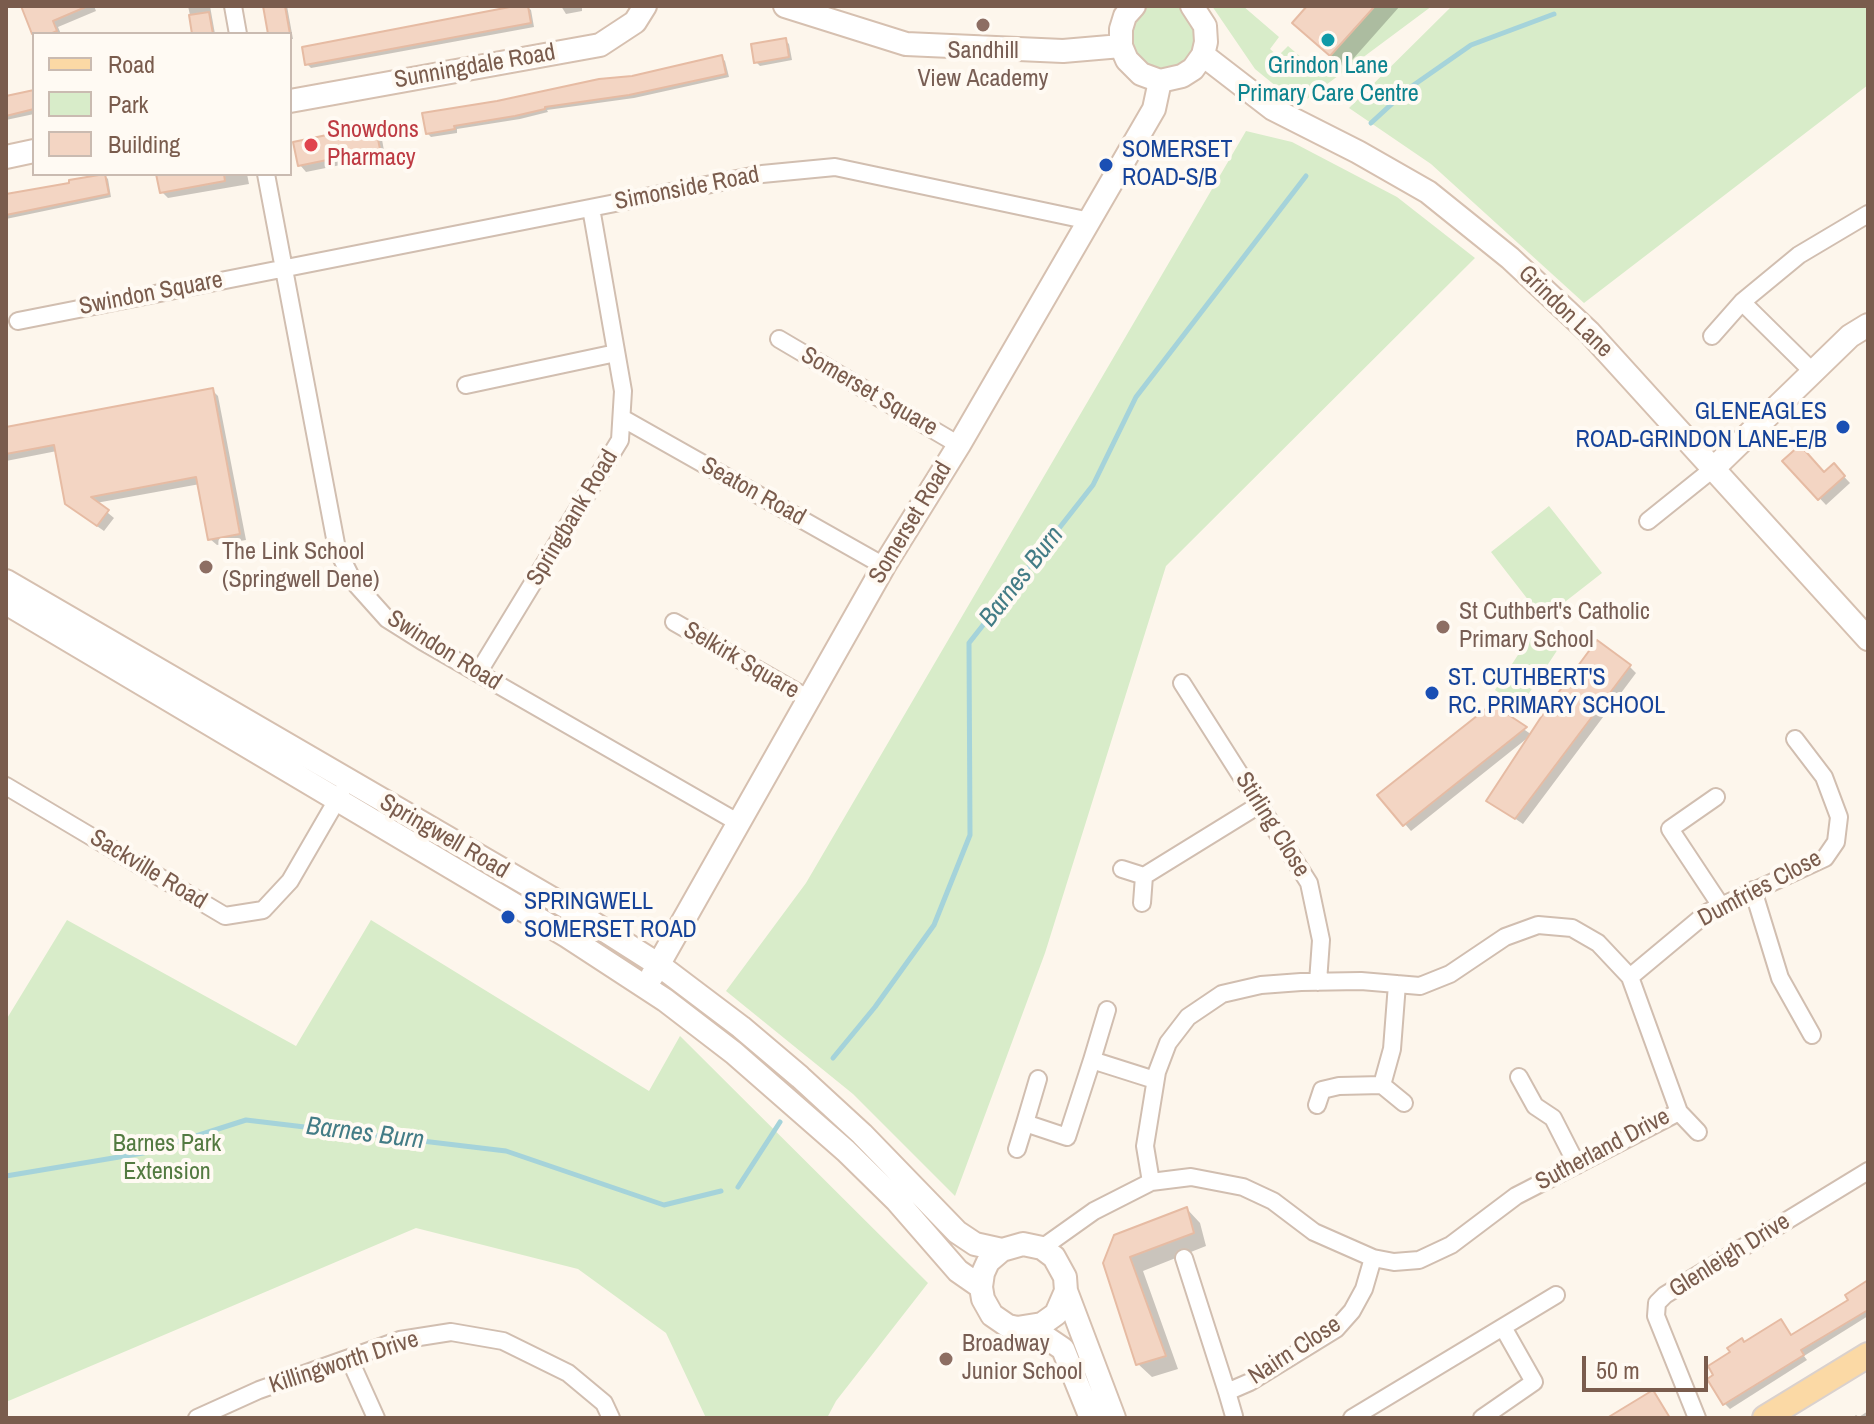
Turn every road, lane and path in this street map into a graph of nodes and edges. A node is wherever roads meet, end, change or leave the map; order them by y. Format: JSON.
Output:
{"nodes":[{"id":1,"x":233,"y":6,"type":"edge"},
{"id":2,"x":645,"y":6,"type":"edge"},
{"id":3,"x":785,"y":6,"type":"edge"},
{"id":4,"x":1134,"y":6,"type":"edge"},
{"id":5,"x":1192,"y":6,"type":"edge"},
{"id":6,"x":238,"y":32,"type":"edge"},
{"id":7,"x":1121,"y":46,"type":"junction"},
{"id":8,"x":1203,"y":55,"type":"junction"},
{"id":9,"x":1160,"y":81,"type":"junction"},
{"id":10,"x":292,"y":101,"type":"edge"},
{"id":11,"x":32,"y":151,"type":"edge"},
{"id":12,"x":6,"y":157,"type":"edge"},
{"id":13,"x":266,"y":176,"type":"edge"},
{"id":14,"x":591,"y":208,"type":"junction"},
{"id":15,"x":1868,"y":214,"type":"edge"},
{"id":16,"x":1090,"y":221,"type":"junction"},
{"id":17,"x":285,"y":268,"type":"junction"},
{"id":18,"x":1742,"y":302,"type":"junction"},
{"id":19,"x":18,"y":321,"type":"dead end"},
{"id":20,"x":1868,"y":325,"type":"edge"},
{"id":21,"x":1712,"y":336,"type":"dead end"},
{"id":22,"x":779,"y":339,"type":"dead end"},
{"id":23,"x":616,"y":353,"type":"junction"},
{"id":24,"x":1813,"y":372,"type":"junction"},
{"id":25,"x":466,"y":385,"type":"dead end"},
{"id":26,"x":622,"y":418,"type":"junction"},
{"id":27,"x":959,"y":445,"type":"junction"},
{"id":28,"x":1714,"y":468,"type":"junction"},
{"id":29,"x":1648,"y":521,"type":"dead end"},
{"id":30,"x":884,"y":566,"type":"junction"},
{"id":31,"x":6,"y":581,"type":"edge"},
{"id":32,"x":6,"y":603,"type":"edge"},
{"id":33,"x":674,"y":622,"type":"dead end"},
{"id":34,"x":1868,"y":639,"type":"edge"},
{"id":35,"x":478,"y":673,"type":"junction"},
{"id":36,"x":1182,"y":683,"type":"dead end"},
{"id":37,"x":809,"y":699,"type":"junction"},
{"id":38,"x":1795,"y":739,"type":"dead end"},
{"id":39,"x":6,"y":786,"type":"edge"},
{"id":40,"x":342,"y":790,"type":"junction"},
{"id":41,"x":1716,"y":797,"type":"dead end"},
{"id":42,"x":1259,"y":805,"type":"junction"},
{"id":43,"x":739,"y":823,"type":"junction"},
{"id":44,"x":1122,"y":869,"type":"dead end"},
{"id":45,"x":1144,"y":876,"type":"junction"},
{"id":46,"x":1753,"y":890,"type":"junction"},
{"id":47,"x":1142,"y":903,"type":"dead end"},
{"id":48,"x":1721,"y":906,"type":"junction"},
{"id":49,"x":659,"y":965,"type":"junction"},
{"id":50,"x":1630,"y":977,"type":"junction"},
{"id":51,"x":1318,"y":982,"type":"junction"},
{"id":52,"x":1397,"y":984,"type":"junction"},
{"id":53,"x":645,"y":987,"type":"junction"},
{"id":54,"x":1107,"y":1010,"type":"dead end"},
{"id":55,"x":1812,"y":1035,"type":"dead end"},
{"id":56,"x":1092,"y":1060,"type":"junction"},
{"id":57,"x":1519,"y":1077,"type":"dead end"},
{"id":58,"x":1038,"y":1079,"type":"dead end"},
{"id":59,"x":1155,"y":1080,"type":"junction"},
{"id":60,"x":1382,"y":1085,"type":"junction"},
{"id":61,"x":1404,"y":1103,"type":"dead end"},
{"id":62,"x":1317,"y":1105,"type":"dead end"},
{"id":63,"x":1679,"y":1112,"type":"junction"},
{"id":64,"x":1025,"y":1123,"type":"junction"},
{"id":65,"x":1698,"y":1132,"type":"dead end"},
{"id":66,"x":1017,"y":1149,"type":"dead end"},
{"id":67,"x":1577,"y":1165,"type":"junction"},
{"id":68,"x":1868,"y":1171,"type":"edge"},
{"id":69,"x":1151,"y":1182,"type":"junction"},
{"id":70,"x":1042,"y":1248,"type":"junction"},
{"id":71,"x":1002,"y":1250,"type":"junction"},
{"id":72,"x":1184,"y":1258,"type":"dead end"},
{"id":73,"x":1373,"y":1258,"type":"junction"},
{"id":74,"x":981,"y":1287,"type":"junction"},
{"id":75,"x":1066,"y":1291,"type":"junction"},
{"id":76,"x":1556,"y":1295,"type":"dead end"},
{"id":77,"x":1032,"y":1328,"type":"junction"},
{"id":78,"x":1504,"y":1329,"type":"junction"},
{"id":79,"x":1868,"y":1355,"type":"edge"},
{"id":80,"x":349,"y":1358,"type":"junction"},
{"id":81,"x":1227,"y":1392,"type":"junction"},
{"id":82,"x":205,"y":1416,"type":"edge"},
{"id":83,"x":1234,"y":1416,"type":"edge"},
{"id":84,"x":376,"y":1418,"type":"edge"},
{"id":85,"x":611,"y":1418,"type":"edge"},
{"id":86,"x":1091,"y":1418,"type":"edge"},
{"id":87,"x":1114,"y":1418,"type":"edge"},
{"id":88,"x":1352,"y":1418,"type":"edge"},
{"id":89,"x":1482,"y":1418,"type":"edge"},
{"id":90,"x":1697,"y":1418,"type":"edge"},
{"id":91,"x":1765,"y":1418,"type":"edge"}],
"edges":[{"from":1,"to":6,"type":"street"},
{"from":2,"to":10,"type":"street","name":"Sunningdale Road"},
{"from":3,"to":7,"type":"street"},
{"from":4,"to":7,"type":"street"},
{"from":5,"to":8,"type":"street"},
{"from":7,"to":9,"type":"street"},
{"from":8,"to":9,"type":"street"},
{"from":8,"to":28,"type":"street","name":"Grindon Lane"},
{"from":9,"to":16,"type":"street","name":"Somerset Road"},
{"from":11,"to":12,"type":"street"},
{"from":13,"to":17,"type":"street","name":"Swindon Road"},
{"from":14,"to":16,"type":"street","name":"Simonside Road"},
{"from":14,"to":17,"type":"street","name":"Simonside Road"},
{"from":14,"to":23,"type":"street","name":"Springbank Road"},
{"from":15,"to":18,"type":"street"},
{"from":16,"to":27,"type":"street","name":"Somerset Road"},
{"from":17,"to":19,"type":"street","name":"Swindon Square"},
{"from":17,"to":35,"type":"street","name":"Swindon Road"},
{"from":18,"to":21,"type":"street"},
{"from":18,"to":24,"type":"street"},
{"from":20,"to":24,"type":"street"},
{"from":22,"to":27,"type":"street","name":"Somerset Square"},
{"from":23,"to":25,"type":"street"},
{"from":23,"to":26,"type":"street","name":"Springbank Road"},
{"from":24,"to":28,"type":"street"},
{"from":26,"to":30,"type":"street","name":"Seaton Road"},
{"from":26,"to":35,"type":"street","name":"Springbank Road"},
{"from":27,"to":30,"type":"street","name":"Somerset Road"},
{"from":28,"to":29,"type":"street"},
{"from":28,"to":34,"type":"street","name":"Grindon Lane"},
{"from":30,"to":37,"type":"street","name":"Somerset Road"},
{"from":31,"to":40,"type":"street","name":"Springwell Road"},
{"from":32,"to":40,"type":"street","name":"Springwell Road"},
{"from":33,"to":37,"type":"street","name":"Selkirk Square"},
{"from":35,"to":43,"type":"street","name":"Swindon Road"},
{"from":36,"to":42,"type":"street","name":"Stirling Close"},
{"from":37,"to":43,"type":"street","name":"Somerset Road"},
{"from":38,"to":46,"type":"street","name":"Dumfries Close"},
{"from":39,"to":40,"type":"street","name":"Sackville Road"},
{"from":40,"to":49,"type":"street","name":"Springwell Road"},
{"from":40,"to":53,"type":"street","name":"Springwell Road"},
{"from":41,"to":48,"type":"street"},
{"from":42,"to":45,"type":"street"},
{"from":42,"to":51,"type":"street","name":"Stirling Close"},
{"from":43,"to":49,"type":"street","name":"Somerset Road"},
{"from":44,"to":45,"type":"street"},
{"from":45,"to":47,"type":"street"},
{"from":46,"to":48,"type":"street","name":"Dumfries Close"},
{"from":46,"to":55,"type":"street"},
{"from":48,"to":50,"type":"street","name":"Dumfries Close"},
{"from":49,"to":53,"type":"street","name":"Somerset Road"},
{"from":49,"to":71,"type":"street","name":"Springwell Road"},
{"from":50,"to":52,"type":"street","name":"Sutherland Drive"},
{"from":50,"to":63,"type":"street","name":"Sutherland Drive"},
{"from":51,"to":52,"type":"street","name":"Sutherland Drive"},
{"from":51,"to":59,"type":"street","name":"Sutherland Drive"},
{"from":52,"to":60,"type":"street"},
{"from":53,"to":74,"type":"street","name":"Springwell Road"},
{"from":54,"to":56,"type":"street"},
{"from":56,"to":59,"type":"street"},
{"from":56,"to":64,"type":"street"},
{"from":57,"to":67,"type":"street"},
{"from":58,"to":64,"type":"street"},
{"from":59,"to":69,"type":"street","name":"Sutherland Drive"},
{"from":60,"to":61,"type":"street"},
{"from":60,"to":62,"type":"street"},
{"from":63,"to":65,"type":"street"},
{"from":63,"to":67,"type":"street","name":"Sutherland Drive"},
{"from":64,"to":66,"type":"street"},
{"from":67,"to":73,"type":"street","name":"Sutherland Drive"},
{"from":68,"to":90,"type":"street","name":"Glenleigh Drive"},
{"from":69,"to":70,"type":"street","name":"Sutherland Drive"},
{"from":69,"to":73,"type":"street","name":"Sutherland Drive"},
{"from":70,"to":71,"type":"street","name":"Springwell Road"},
{"from":70,"to":75,"type":"street"},
{"from":71,"to":74,"type":"street"},
{"from":72,"to":81,"type":"street","name":"Nairn Close"},
{"from":73,"to":81,"type":"street","name":"Nairn Close"},
{"from":74,"to":77,"type":"street","name":"Springwell Road"},
{"from":75,"to":77,"type":"street"},
{"from":75,"to":87,"type":"street"},
{"from":76,"to":78,"type":"street"},
{"from":77,"to":86,"type":"street","name":"Springwell Road"},
{"from":78,"to":88,"type":"street"},
{"from":78,"to":89,"type":"street"},
{"from":79,"to":91,"type":"main road"},
{"from":80,"to":82,"type":"street","name":"Killingworth Drive"},
{"from":80,"to":84,"type":"street"},
{"from":80,"to":85,"type":"street","name":"Killingworth Drive"},
{"from":81,"to":83,"type":"street","name":"Nairn Close"}]}
